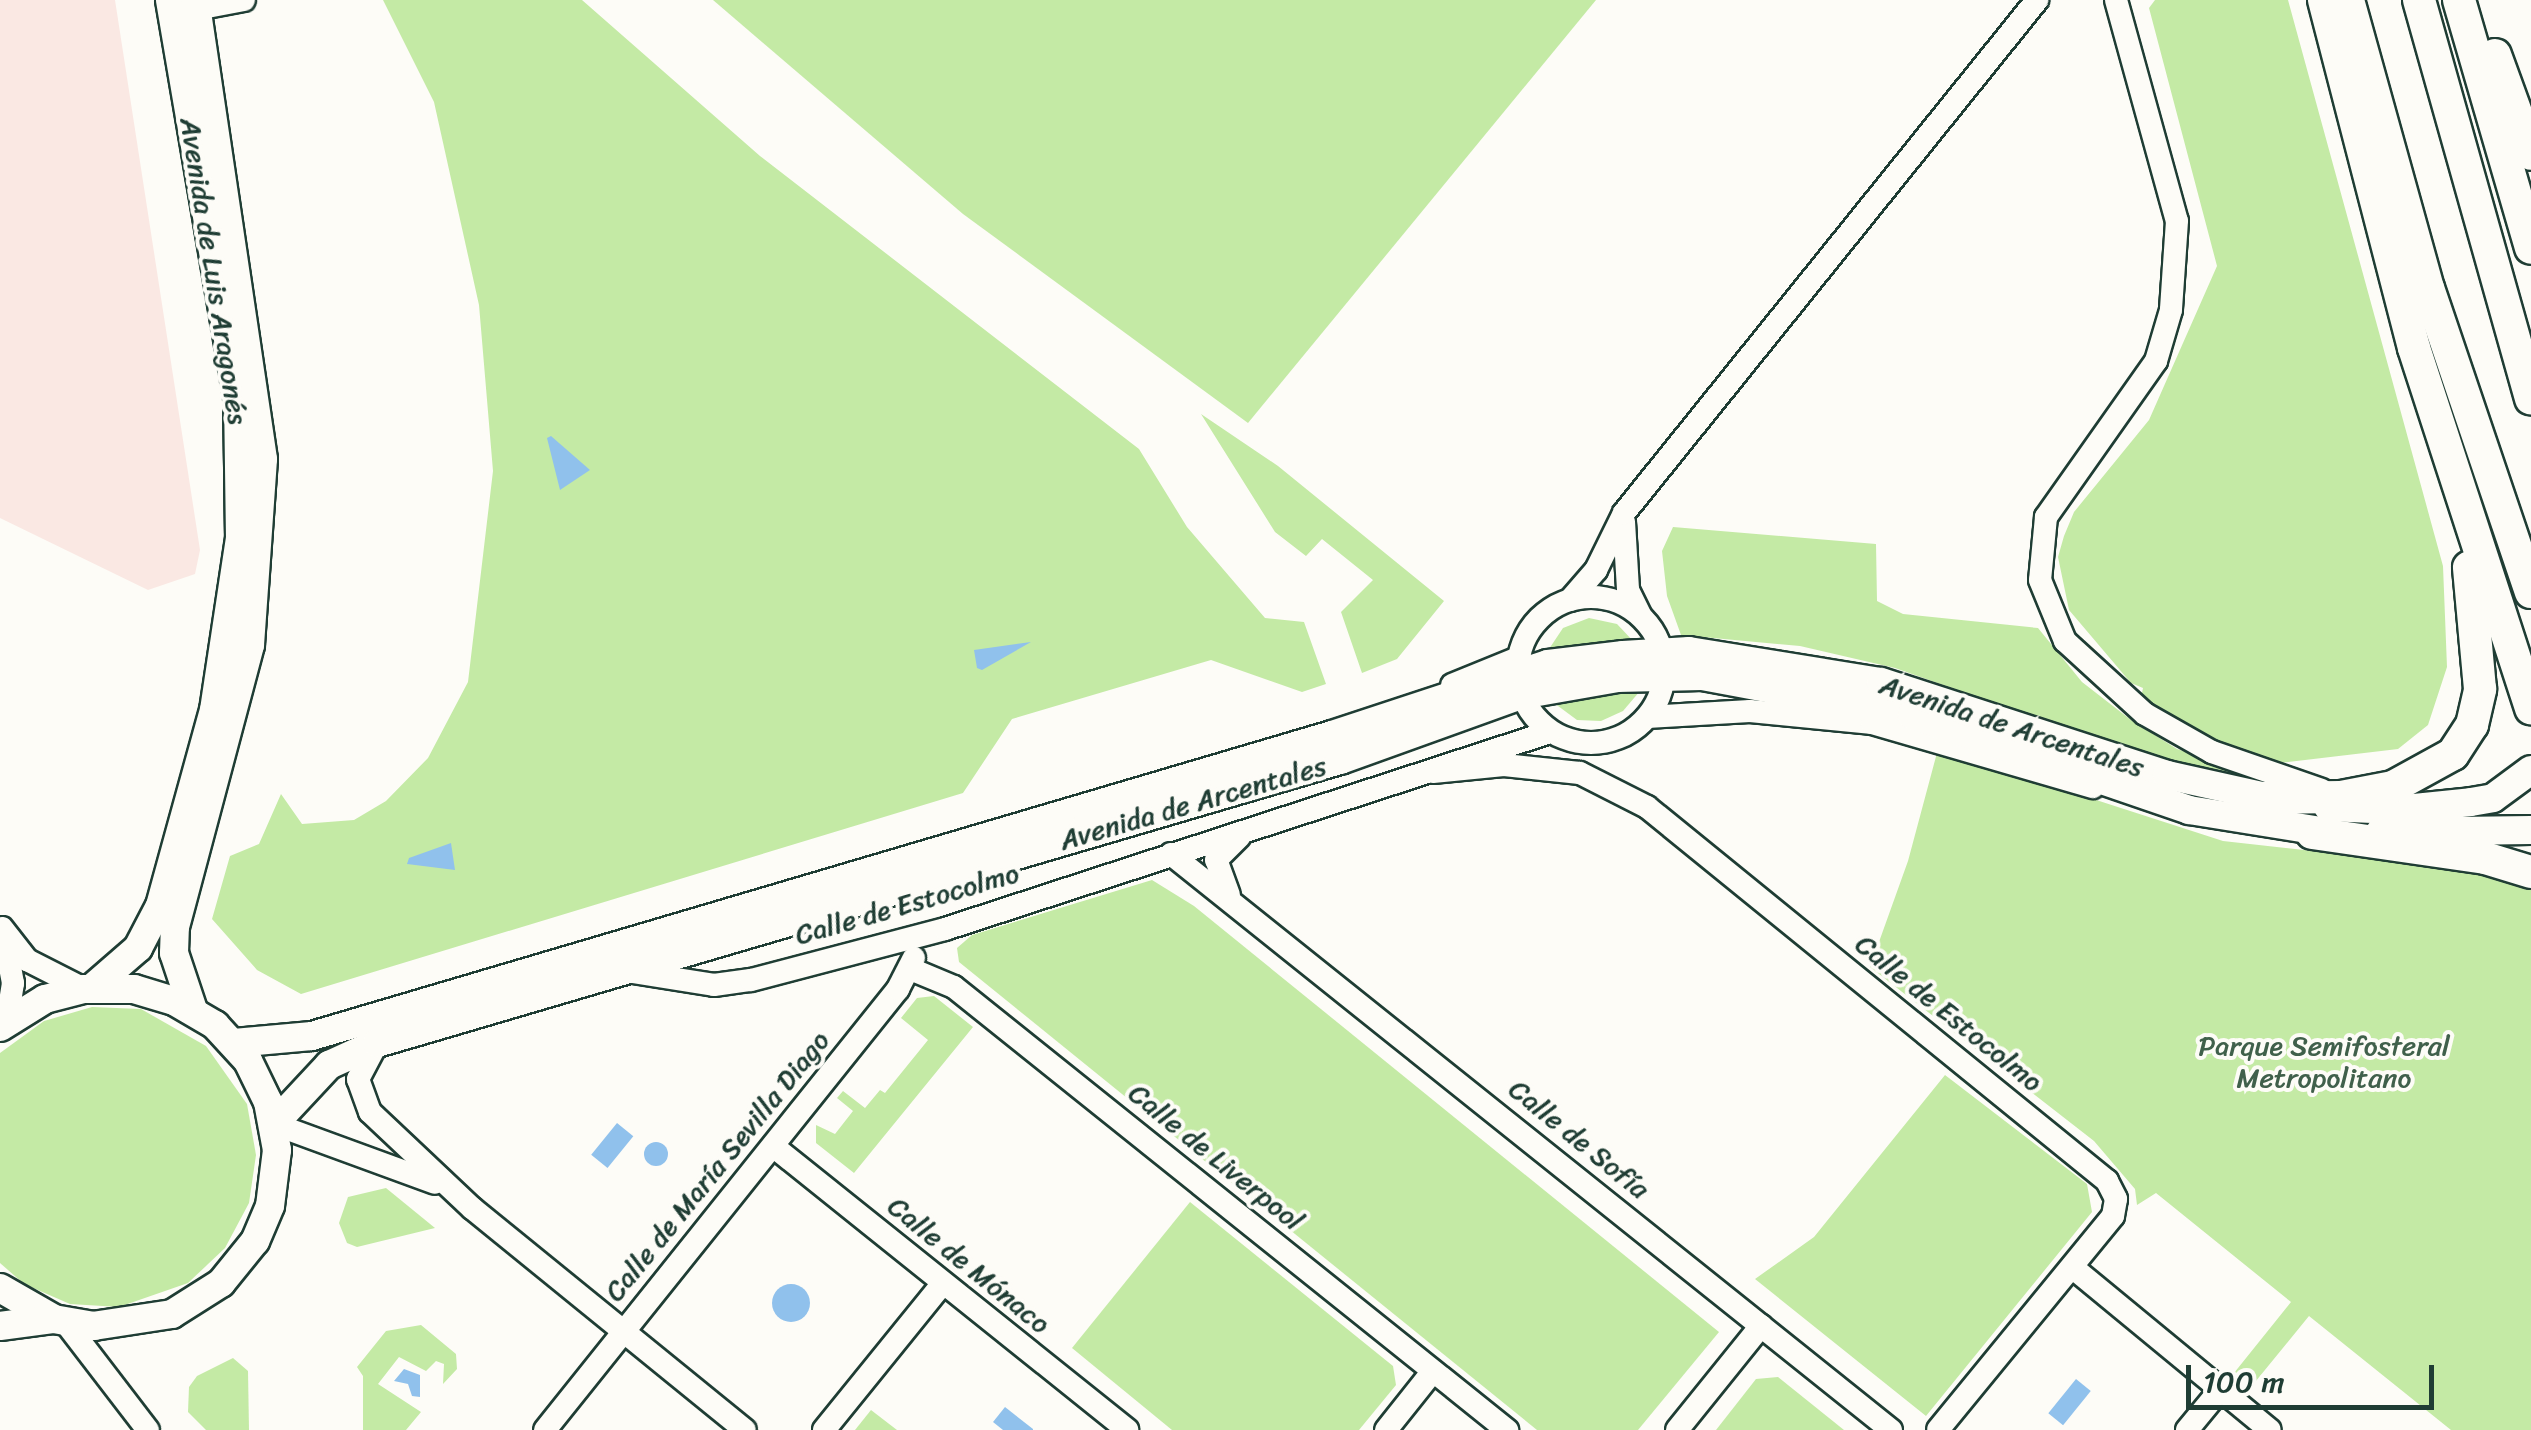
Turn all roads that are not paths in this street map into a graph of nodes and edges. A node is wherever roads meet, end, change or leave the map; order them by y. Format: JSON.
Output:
{"nodes":[{"id":1,"x":244,"y":0,"type":"edge"},
{"id":2,"x":2053,"y":0,"type":"edge"},
{"id":3,"x":2116,"y":0,"type":"edge"},
{"id":4,"x":2324,"y":0,"type":"edge"},
{"id":5,"x":2348,"y":0,"type":"edge"},
{"id":6,"x":2400,"y":0,"type":"edge"},
{"id":7,"x":2419,"y":0,"type":"edge"},
{"id":8,"x":2459,"y":0,"type":"edge"},
{"id":9,"x":2467,"y":0,"type":"edge"},
{"id":10,"x":183,"y":6,"type":"edge"},
{"id":11,"x":2034,"y":6,"type":"edge"},
{"id":12,"x":2531,"y":154,"type":"edge"},
{"id":13,"x":2483,"y":239,"type":"junction"},
{"id":14,"x":2531,"y":248,"type":"edge"},
{"id":15,"x":2531,"y":399,"type":"edge"},
{"id":16,"x":2454,"y":479,"type":"junction"},
{"id":17,"x":1624,"y":512,"type":"junction"},
{"id":18,"x":2531,"y":592,"type":"edge"},
{"id":19,"x":1570,"y":600,"type":"junction"},
{"id":20,"x":1640,"y":616,"type":"junction"},
{"id":21,"x":1663,"y":665,"type":"junction"},
{"id":22,"x":1518,"y":676,"type":"junction"},
{"id":23,"x":2531,"y":708,"type":"edge"},
{"id":24,"x":1648,"y":717,"type":"junction"},
{"id":25,"x":1550,"y":732,"type":"junction"},
{"id":26,"x":2531,"y":745,"type":"edge"},
{"id":27,"x":2531,"y":770,"type":"edge"},
{"id":28,"x":1433,"y":772,"type":"junction"},
{"id":29,"x":2140,"y":796,"type":"junction"},
{"id":30,"x":2341,"y":797,"type":"junction"},
{"id":31,"x":2259,"y":798,"type":"junction"},
{"id":32,"x":2471,"y":802,"type":"junction"},
{"id":33,"x":1256,"y":827,"type":"junction"},
{"id":34,"x":2531,"y":830,"type":"edge"},
{"id":35,"x":2312,"y":833,"type":"junction"},
{"id":36,"x":1171,"y":854,"type":"junction"},
{"id":37,"x":2531,"y":872,"type":"edge"},
{"id":38,"x":1230,"y":894,"type":"junction"},
{"id":39,"x":1,"y":926,"type":"edge"},
{"id":40,"x":925,"y":934,"type":"junction"},
{"id":41,"x":889,"y":938,"type":"junction"},
{"id":42,"x":622,"y":970,"type":"junction"},
{"id":43,"x":912,"y":970,"type":"junction"},
{"id":44,"x":88,"y":988,"type":"junction"},
{"id":45,"x":193,"y":1010,"type":"junction"},
{"id":46,"x":4,"y":1024,"type":"edge"},
{"id":47,"x":234,"y":1043,"type":"junction"},
{"id":48,"x":378,"y":1043,"type":"junction"},
{"id":49,"x":274,"y":1124,"type":"junction"},
{"id":50,"x":773,"y":1146,"type":"junction"},
{"id":51,"x":460,"y":1196,"type":"junction"},
{"id":52,"x":2072,"y":1267,"type":"junction"},
{"id":53,"x":944,"y":1283,"type":"junction"},
{"id":54,"x":0,"y":1288,"type":"edge"},
{"id":55,"x":59,"y":1320,"type":"junction"},
{"id":56,"x":0,"y":1326,"type":"edge"},
{"id":57,"x":1762,"y":1326,"type":"junction"},
{"id":58,"x":622,"y":1333,"type":"junction"},
{"id":59,"x":1434,"y":1371,"type":"junction"},
{"id":60,"x":2220,"y":1390,"type":"junction"},
{"id":61,"x":1115,"y":1426,"type":"edge"},
{"id":62,"x":148,"y":1430,"type":"edge"},
{"id":63,"x":544,"y":1430,"type":"edge"},
{"id":64,"x":745,"y":1430,"type":"edge"},
{"id":65,"x":824,"y":1430,"type":"edge"},
{"id":66,"x":1386,"y":1430,"type":"edge"},
{"id":67,"x":1506,"y":1430,"type":"edge"},
{"id":68,"x":1677,"y":1430,"type":"edge"},
{"id":69,"x":1892,"y":1430,"type":"edge"},
{"id":70,"x":1938,"y":1430,"type":"edge"},
{"id":71,"x":2187,"y":1430,"type":"edge"},
{"id":72,"x":2270,"y":1430,"type":"edge"}],
"edges":[{"from":1,"to":10,"type":"street"},
{"from":2,"to":11,"type":"street"},
{"from":3,"to":30,"type":"street"},
{"from":4,"to":16,"type":"highway"},
{"from":5,"to":18,"type":"highway"},
{"from":6,"to":13,"type":"highway"},
{"from":7,"to":13,"type":"highway"},
{"from":8,"to":14,"type":"highway"},
{"from":9,"to":12,"type":"highway"},
{"from":10,"to":44,"type":"main road","name":"Avenida de Luis Aragonés"},
{"from":10,"to":45,"type":"main road","name":"Avenida de Luis Aragonés"},
{"from":11,"to":17,"type":"street"},
{"from":13,"to":15,"type":"highway"},
{"from":16,"to":23,"type":"highway"},
{"from":16,"to":30,"type":"highway"},
{"from":17,"to":19,"type":"street"},
{"from":17,"to":20,"type":"street"},
{"from":19,"to":20,"type":"street"},
{"from":19,"to":22,"type":"street"},
{"from":20,"to":21,"type":"street"},
{"from":21,"to":22,"type":"main road","name":"Avenida de Arcentales"},
{"from":21,"to":24,"type":"street"},
{"from":21,"to":29,"type":"main road","name":"Avenida de Arcentales"},
{"from":21,"to":31,"type":"main road","name":"Avenida de Arcentales"},
{"from":22,"to":25,"type":"street"},
{"from":22,"to":42,"type":"main road","name":"Avenida de Arcentales"},
{"from":22,"to":47,"type":"main road","name":"Avenida de Arcentales"},
{"from":24,"to":25,"type":"street"},
{"from":24,"to":29,"type":"street","name":"Avenida de Arcentales"},
{"from":25,"to":28,"type":"street","name":"Calle de Estocolmo"},
{"from":26,"to":32,"type":"main road"},
{"from":27,"to":32,"type":"main road","name":"Avenida de Arcentales"},
{"from":28,"to":33,"type":"street","name":"Calle de Estocolmo"},
{"from":28,"to":52,"type":"street","name":"Calle de Estocolmo"},
{"from":29,"to":35,"type":"main road","name":"Avenida de Arcentales"},
{"from":30,"to":31,"type":"highway"},
{"from":31,"to":32,"type":"main road","name":"Avenida de Arcentales"},
{"from":33,"to":36,"type":"street","name":"Calle de Estocolmo"},
{"from":33,"to":38,"type":"street"},
{"from":34,"to":35,"type":"main road","name":"Avenida de Arcentales"},
{"from":35,"to":37,"type":"highway"},
{"from":36,"to":38,"type":"street","name":"Calle de Sofía"},
{"from":36,"to":40,"type":"street","name":"Calle de Estocolmo"},
{"from":38,"to":57,"type":"street","name":"Calle de Sofía"},
{"from":39,"to":44,"type":"street"},
{"from":39,"to":46,"type":"street"},
{"from":40,"to":41,"type":"street","name":"Calle de Estocolmo"},
{"from":40,"to":43,"type":"street","name":"Calle de María Sevilla Diago"},
{"from":41,"to":42,"type":"street","name":"Calle de Estocolmo"},
{"from":41,"to":43,"type":"street"},
{"from":42,"to":48,"type":"main road","name":"Avenida de Arcentales"},
{"from":43,"to":50,"type":"street","name":"Calle de María Sevilla Diago"},
{"from":43,"to":59,"type":"street","name":"Calle de Liverpool"},
{"from":44,"to":45,"type":"main road"},
{"from":44,"to":46,"type":"main road"},
{"from":45,"to":47,"type":"main road"},
{"from":47,"to":49,"type":"main road"},
{"from":48,"to":49,"type":"main road","name":"Avenida de Arcentales"},
{"from":48,"to":51,"type":"street"},
{"from":49,"to":51,"type":"street"},
{"from":49,"to":55,"type":"main road"},
{"from":50,"to":53,"type":"street","name":"Calle de Mónaco"},
{"from":50,"to":58,"type":"street","name":"Calle de María Sevilla Diago"},
{"from":51,"to":58,"type":"street"},
{"from":52,"to":60,"type":"street"},
{"from":52,"to":70,"type":"street"},
{"from":53,"to":61,"type":"street","name":"Calle de Mónaco"},
{"from":53,"to":65,"type":"street"},
{"from":54,"to":55,"type":"main road"},
{"from":55,"to":56,"type":"main road"},
{"from":55,"to":62,"type":"street"},
{"from":57,"to":68,"type":"street"},
{"from":57,"to":69,"type":"street","name":"Calle de Sofía"},
{"from":58,"to":63,"type":"street","name":"Calle de María Sevilla Diago"},
{"from":58,"to":64,"type":"street"},
{"from":59,"to":66,"type":"street"},
{"from":59,"to":67,"type":"street","name":"Calle de Liverpool"},
{"from":60,"to":71,"type":"street"},
{"from":60,"to":72,"type":"street"}]}
